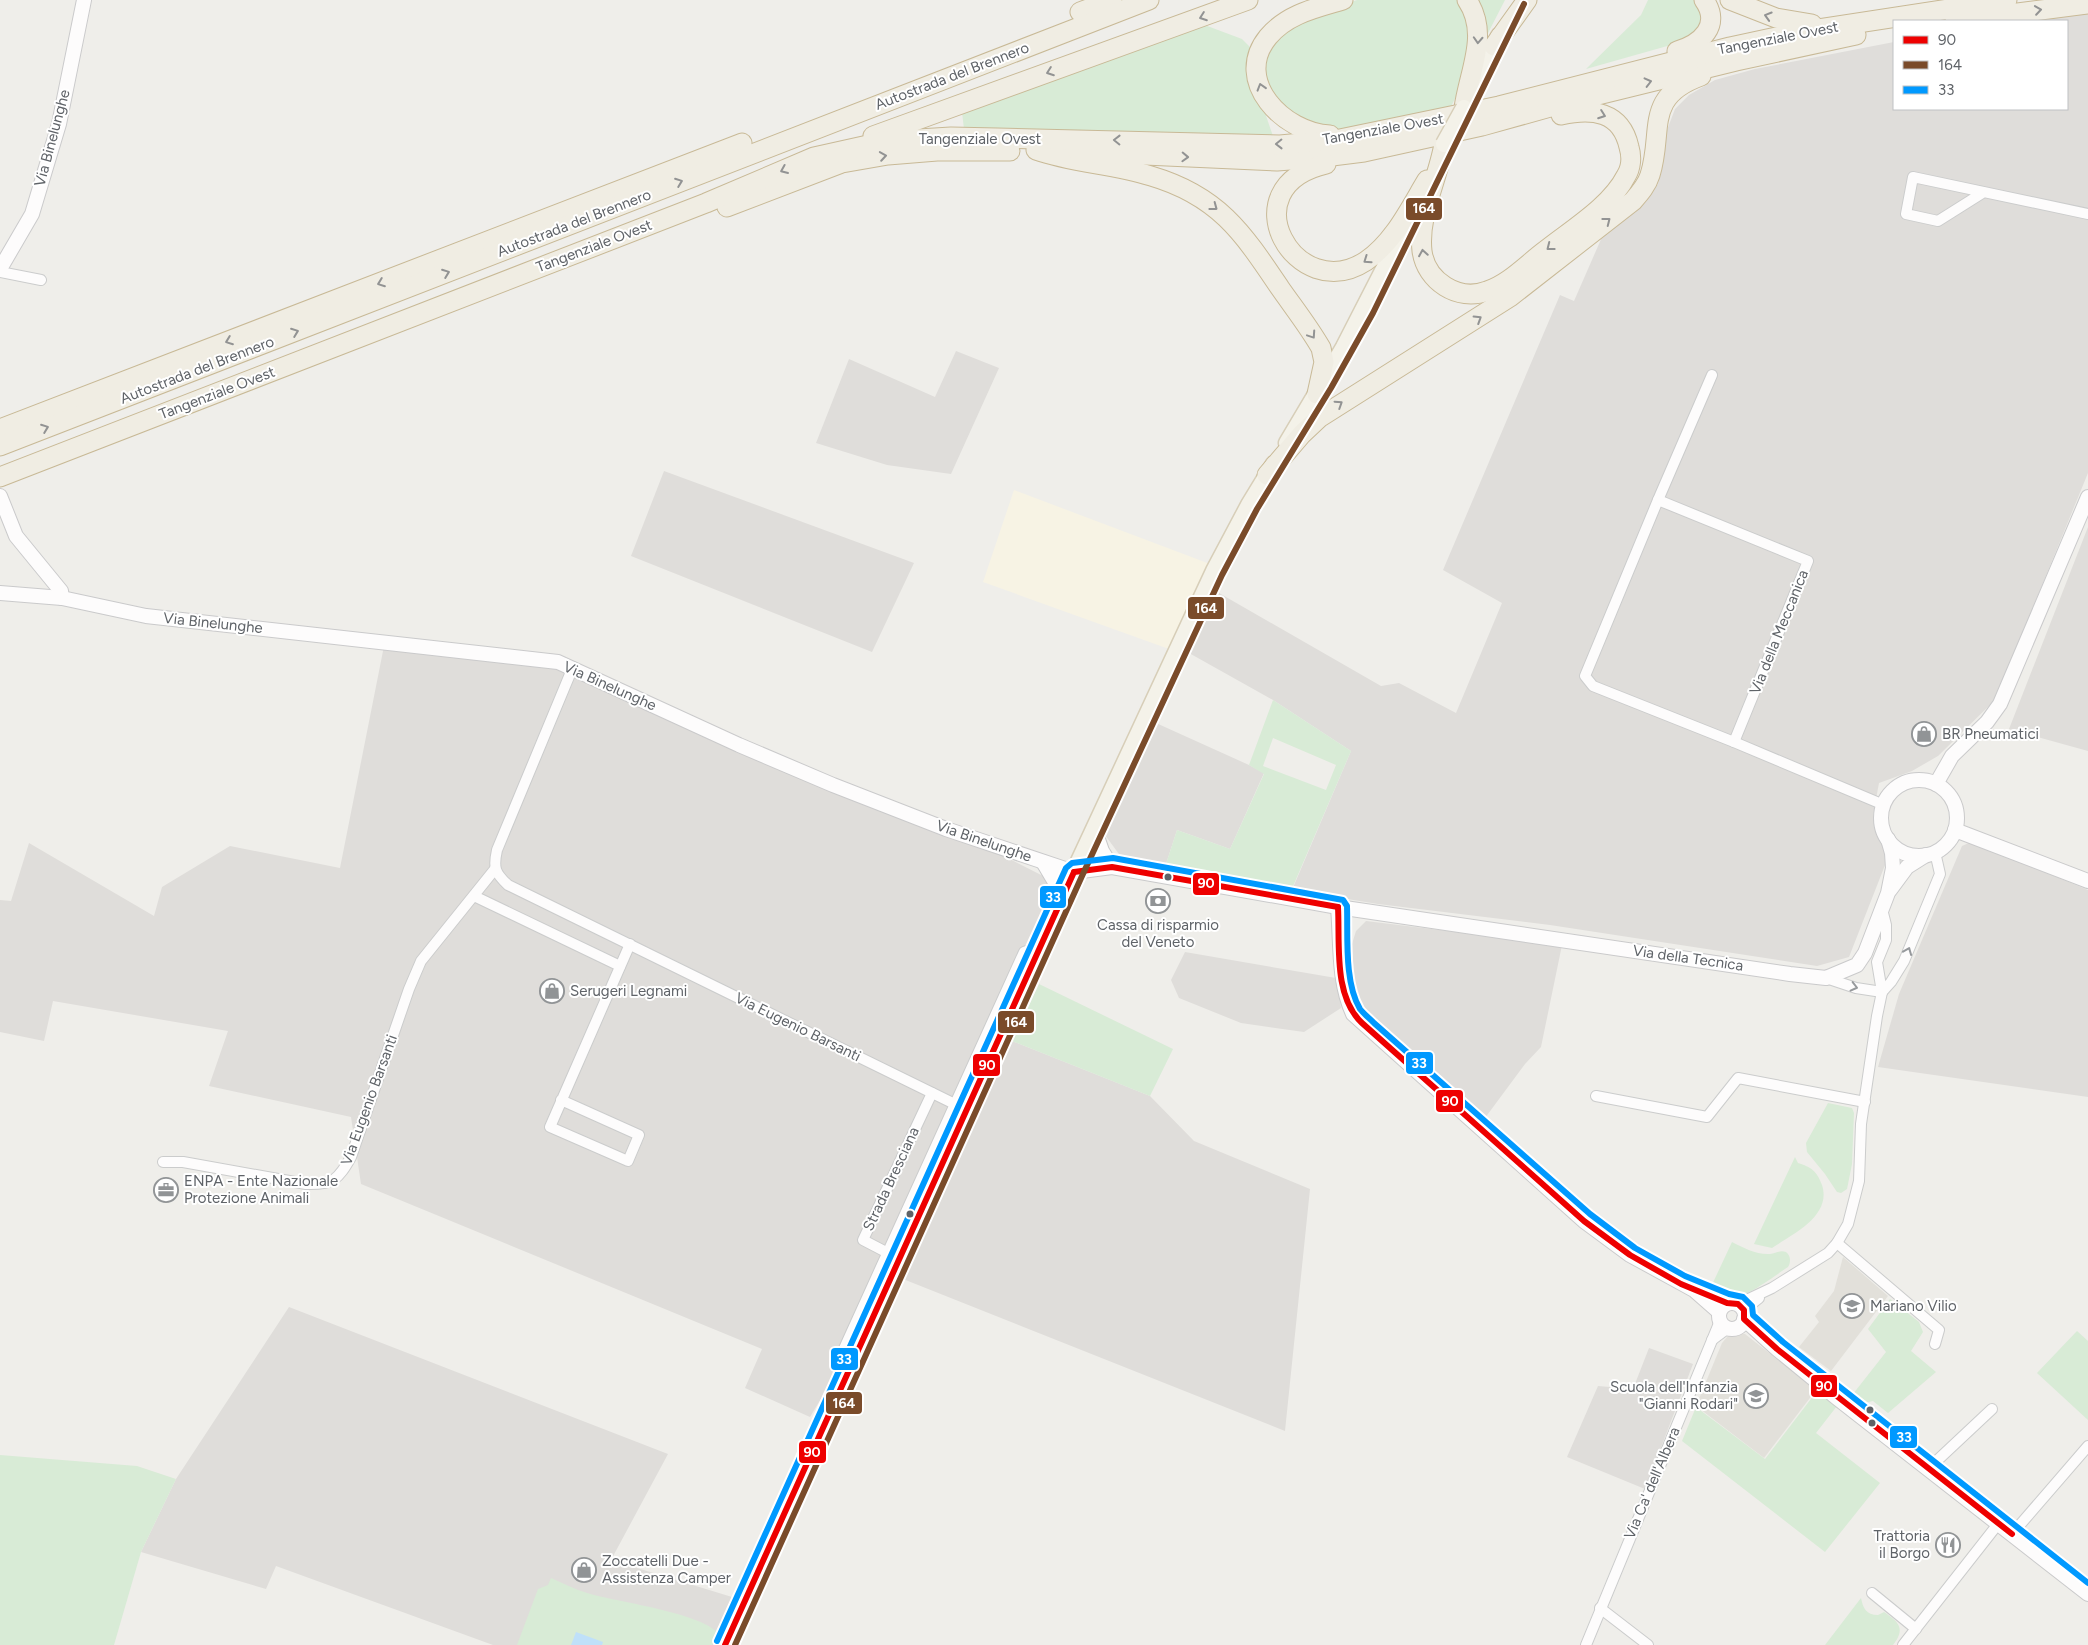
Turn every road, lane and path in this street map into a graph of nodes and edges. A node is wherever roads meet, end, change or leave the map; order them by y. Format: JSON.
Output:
{"nodes":[{"id":1,"x":84,"y":0,"type":"edge"},
{"id":2,"x":1112,"y":0,"type":"edge"},
{"id":3,"x":1149,"y":0,"type":"edge"},
{"id":4,"x":1248,"y":0,"type":"edge"},
{"id":5,"x":1343,"y":0,"type":"edge"},
{"id":6,"x":1467,"y":0,"type":"edge"},
{"id":7,"x":1516,"y":0,"type":"edge"},
{"id":8,"x":1527,"y":0,"type":"edge"},
{"id":9,"x":1704,"y":0,"type":"edge"},
{"id":10,"x":1730,"y":0,"type":"edge"},
{"id":11,"x":2007,"y":0,"type":"edge"},
{"id":12,"x":2088,"y":4,"type":"edge"},
{"id":13,"x":1962,"y":20,"type":"edge"},
{"id":14,"x":1851,"y":24,"type":"junction"},
{"id":15,"x":1893,"y":30,"type":"edge"},
{"id":16,"x":1494,"y":46,"type":"junction"},
{"id":17,"x":1798,"y":46,"type":"junction"},
{"id":18,"x":1471,"y":85,"type":"junction"},
{"id":19,"x":1499,"y":106,"type":"junction"},
{"id":20,"x":1464,"y":108,"type":"joint"},
{"id":21,"x":1445,"y":118,"type":"junction"},
{"id":22,"x":1468,"y":128,"type":"junction"},
{"id":23,"x":1402,"y":143,"type":"junction"},
{"id":24,"x":1444,"y":144,"type":"joint"},
{"id":25,"x":1036,"y":150,"type":"junction"},
{"id":26,"x":814,"y":157,"type":"junction"},
{"id":27,"x":1430,"y":185,"type":"junction"},
{"id":28,"x":1984,"y":192,"type":"junction"},
{"id":29,"x":2088,"y":214,"type":"edge"},
{"id":30,"x":0,"y":271,"type":"edge"},
{"id":31,"x":41,"y":280,"type":"dead end"},
{"id":32,"x":1712,"y":375,"type":"dead end"},
{"id":33,"x":1317,"y":394,"type":"junction"},
{"id":34,"x":0,"y":429,"type":"edge"},
{"id":35,"x":0,"y":446,"type":"edge"},
{"id":36,"x":1268,"y":475,"type":"junction"},
{"id":37,"x":0,"y":477,"type":"edge"},
{"id":38,"x":0,"y":489,"type":"edge"},
{"id":39,"x":0,"y":496,"type":"edge"},
{"id":40,"x":2088,"y":497,"type":"edge"},
{"id":41,"x":1658,"y":500,"type":"junction"},
{"id":42,"x":0,"y":593,"type":"edge"},
{"id":43,"x":62,"y":598,"type":"junction"},
{"id":44,"x":573,"y":667,"type":"junction"},
{"id":45,"x":1734,"y":742,"type":"junction"},
{"id":46,"x":1936,"y":784,"type":"junction"},
{"id":47,"x":1884,"y":805,"type":"junction"},
{"id":48,"x":1094,"y":828,"type":"junction"},
{"id":49,"x":1955,"y":830,"type":"junction"},
{"id":50,"x":1888,"y":839,"type":"junction"},
{"id":51,"x":1930,"y":854,"type":"junction"},
{"id":52,"x":1043,"y":862,"type":"junction"},
{"id":53,"x":1112,"y":867,"type":"junction"},
{"id":54,"x":495,"y":870,"type":"junction"},
{"id":55,"x":1074,"y":872,"type":"junction"},
{"id":56,"x":2088,"y":881,"type":"edge"},
{"id":57,"x":1888,"y":892,"type":"junction"},
{"id":58,"x":474,"y":896,"type":"junction"},
{"id":59,"x":1338,"y":907,"type":"junction"},
{"id":60,"x":1058,"y":908,"type":"junction"},
{"id":61,"x":1882,"y":909,"type":"junction"},
{"id":62,"x":630,"y":944,"type":"junction"},
{"id":63,"x":620,"y":966,"type":"junction"},
{"id":64,"x":1826,"y":978,"type":"junction"},
{"id":65,"x":1882,"y":992,"type":"junction"},
{"id":66,"x":932,"y":1093,"type":"junction"},
{"id":67,"x":1596,"y":1096,"type":"dead end"},
{"id":68,"x":562,"y":1100,"type":"junction"},
{"id":69,"x":1865,"y":1102,"type":"junction"},
{"id":70,"x":961,"y":1107,"type":"junction"},
{"id":71,"x":163,"y":1162,"type":"dead end"},
{"id":72,"x":1837,"y":1244,"type":"junction"},
{"id":73,"x":888,"y":1253,"type":"junction"},
{"id":74,"x":1732,"y":1316,"type":"junction"},
{"id":75,"x":1934,"y":1344,"type":"dead end"},
{"id":76,"x":855,"y":1359,"type":"junction"},
{"id":77,"x":1992,"y":1409,"type":"dead end"},
{"id":78,"x":2088,"y":1446,"type":"edge"},
{"id":79,"x":1928,"y":1469,"type":"junction"},
{"id":80,"x":1998,"y":1524,"type":"junction"},
{"id":81,"x":2012,"y":1534,"type":"junction"},
{"id":82,"x":1872,"y":1594,"type":"dead end"},
{"id":83,"x":2088,"y":1594,"type":"edge"},
{"id":84,"x":1600,"y":1608,"type":"junction"},
{"id":85,"x":1916,"y":1629,"type":"junction"},
{"id":86,"x":725,"y":1645,"type":"edge"},
{"id":87,"x":1586,"y":1645,"type":"edge"},
{"id":88,"x":1648,"y":1645,"type":"edge"},
{"id":89,"x":1903,"y":1645,"type":"edge"}],
"edges":[{"from":1,"to":30,"type":"street","name":"Via Binelunghe"},
{"from":2,"to":34,"type":"highway","name":"Autostrada del Brennero","one_way":true},
{"from":35,"to":3,"type":"highway","name":"Autostrada del Brennero","one_way":true},
{"from":4,"to":26,"type":"highway","one_way":true},
{"from":21,"to":5,"type":"highway","one_way":true},
{"from":6,"to":18,"type":"highway","one_way":true},
{"from":7,"to":16,"type":"main road"},
{"from":8,"to":16,"type":"highway"},
{"from":9,"to":19,"type":"highway"},
{"from":14,"to":10,"type":"highway","one_way":true},
{"from":11,"to":14,"type":"highway","name":"Tangenziale Ovest"},
{"from":13,"to":12,"type":"highway","one_way":true},
{"from":14,"to":19,"type":"highway","name":"Tangenziale Ovest"},
{"from":15,"to":17,"type":"highway","name":"Tangenziale Ovest"},
{"from":16,"to":18,"type":"main road"},
{"from":22,"to":17,"type":"highway","name":"Tangenziale Ovest","one_way":true},
{"from":36,"to":17,"type":"highway","one_way":true},
{"from":18,"to":20,"type":"highway"},
{"from":19,"to":21,"type":"highway","name":"Tangenziale Ovest"},
{"from":20,"to":24,"type":"main road","bridge":true},
{"from":21,"to":26,"type":"highway","name":"Tangenziale Ovest","one_way":true},
{"from":22,"to":23,"type":"highway","name":"Tangenziale Ovest"},
{"from":22,"to":27,"type":"highway","one_way":true},
{"from":25,"to":23,"type":"highway","name":"Tangenziale Ovest","one_way":true},
{"from":27,"to":23,"type":"highway","one_way":true},
{"from":24,"to":27,"type":"highway"},
{"from":25,"to":33,"type":"highway","one_way":true},
{"from":38,"to":25,"type":"highway","name":"Tangenziale Ovest","one_way":true},
{"from":26,"to":37,"type":"highway","name":"Tangenziale Ovest","one_way":true},
{"from":27,"to":33,"type":"main road","name":"Strada Bresciana"},
{"from":28,"to":28,"type":"street"},
{"from":28,"to":29,"type":"street"},
{"from":30,"to":31,"type":"street"},
{"from":32,"to":41,"type":"street"},
{"from":33,"to":36,"type":"main road","name":"Strada Bresciana"},
{"from":36,"to":48,"type":"main road","name":"Strada Bresciana"},
{"from":39,"to":43,"type":"street"},
{"from":40,"to":46,"type":"street"},
{"from":41,"to":45,"type":"street"},
{"from":41,"to":45,"type":"street","name":"Via della Meccanica"},
{"from":42,"to":43,"type":"street","name":"Via Binelunghe"},
{"from":43,"to":44,"type":"street","name":"Via Binelunghe"},
{"from":44,"to":52,"type":"street","name":"Via Binelunghe"},
{"from":44,"to":54,"type":"street","name":"Via Eugenio Barsanti"},
{"from":45,"to":47,"type":"street"},
{"from":46,"to":47,"type":"street"},
{"from":46,"to":49,"type":"street"},
{"from":47,"to":50,"type":"street"},
{"from":48,"to":53,"type":"street"},
{"from":48,"to":55,"type":"main road","name":"Strada Bresciana"},
{"from":49,"to":51,"type":"street"},
{"from":49,"to":56,"type":"street"},
{"from":50,"to":51,"type":"street"},
{"from":50,"to":57,"type":"street"},
{"from":51,"to":57,"type":"street"},
{"from":65,"to":51,"type":"street","one_way":true},
{"from":52,"to":55,"type":"street","name":"Via Binelunghe"},
{"from":52,"to":60,"type":"street","name":"Via Binelunghe"},
{"from":53,"to":55,"type":"street","name":"Via della Tecnica"},
{"from":53,"to":59,"type":"street","name":"Via della Tecnica"},
{"from":54,"to":58,"type":"street","name":"Via Eugenio Barsanti"},
{"from":54,"to":62,"type":"street","name":"Via Eugenio Barsanti"},
{"from":55,"to":60,"type":"main road","name":"Strada Bresciana"},
{"from":57,"to":61,"type":"street"},
{"from":58,"to":63,"type":"street"},
{"from":58,"to":71,"type":"street","name":"Via Eugenio Barsanti"},
{"from":59,"to":64,"type":"street","name":"Via della Tecnica"},
{"from":59,"to":74,"type":"street"},
{"from":60,"to":70,"type":"main road","name":"Strada Bresciana"},
{"from":61,"to":64,"type":"street"},
{"from":61,"to":65,"type":"street"},
{"from":62,"to":63,"type":"street"},
{"from":62,"to":66,"type":"street","name":"Via Eugenio Barsanti"},
{"from":63,"to":68,"type":"street"},
{"from":64,"to":65,"type":"street","name":"Via della Tecnica","one_way":true},
{"from":65,"to":69,"type":"street"},
{"from":66,"to":70,"type":"street","name":"Via Eugenio Barsanti"},
{"from":66,"to":73,"type":"street","name":"Strada Bresciana"},
{"from":67,"to":69,"type":"street"},
{"from":68,"to":68,"type":"street"},
{"from":69,"to":72,"type":"street"},
{"from":70,"to":73,"type":"street","name":"Strada Bresciana"},
{"from":70,"to":76,"type":"main road","name":"Strada Bresciana"},
{"from":72,"to":74,"type":"street"},
{"from":72,"to":75,"type":"street"},
{"from":73,"to":76,"type":"street","name":"Strada Bresciana"},
{"from":74,"to":79,"type":"street"},
{"from":74,"to":84,"type":"street","name":"Via Ca' dell'Albera"},
{"from":76,"to":86,"type":"main road","name":"Strada Bresciana"},
{"from":77,"to":79,"type":"street"},
{"from":78,"to":81,"type":"street"},
{"from":79,"to":80,"type":"street"},
{"from":80,"to":81,"type":"street"},
{"from":80,"to":85,"type":"street"},
{"from":81,"to":83,"type":"street"},
{"from":82,"to":85,"type":"street"},
{"from":84,"to":87,"type":"street","name":"Via Ca' dell'Albera"},
{"from":84,"to":88,"type":"street"},
{"from":85,"to":89,"type":"street"}]}
